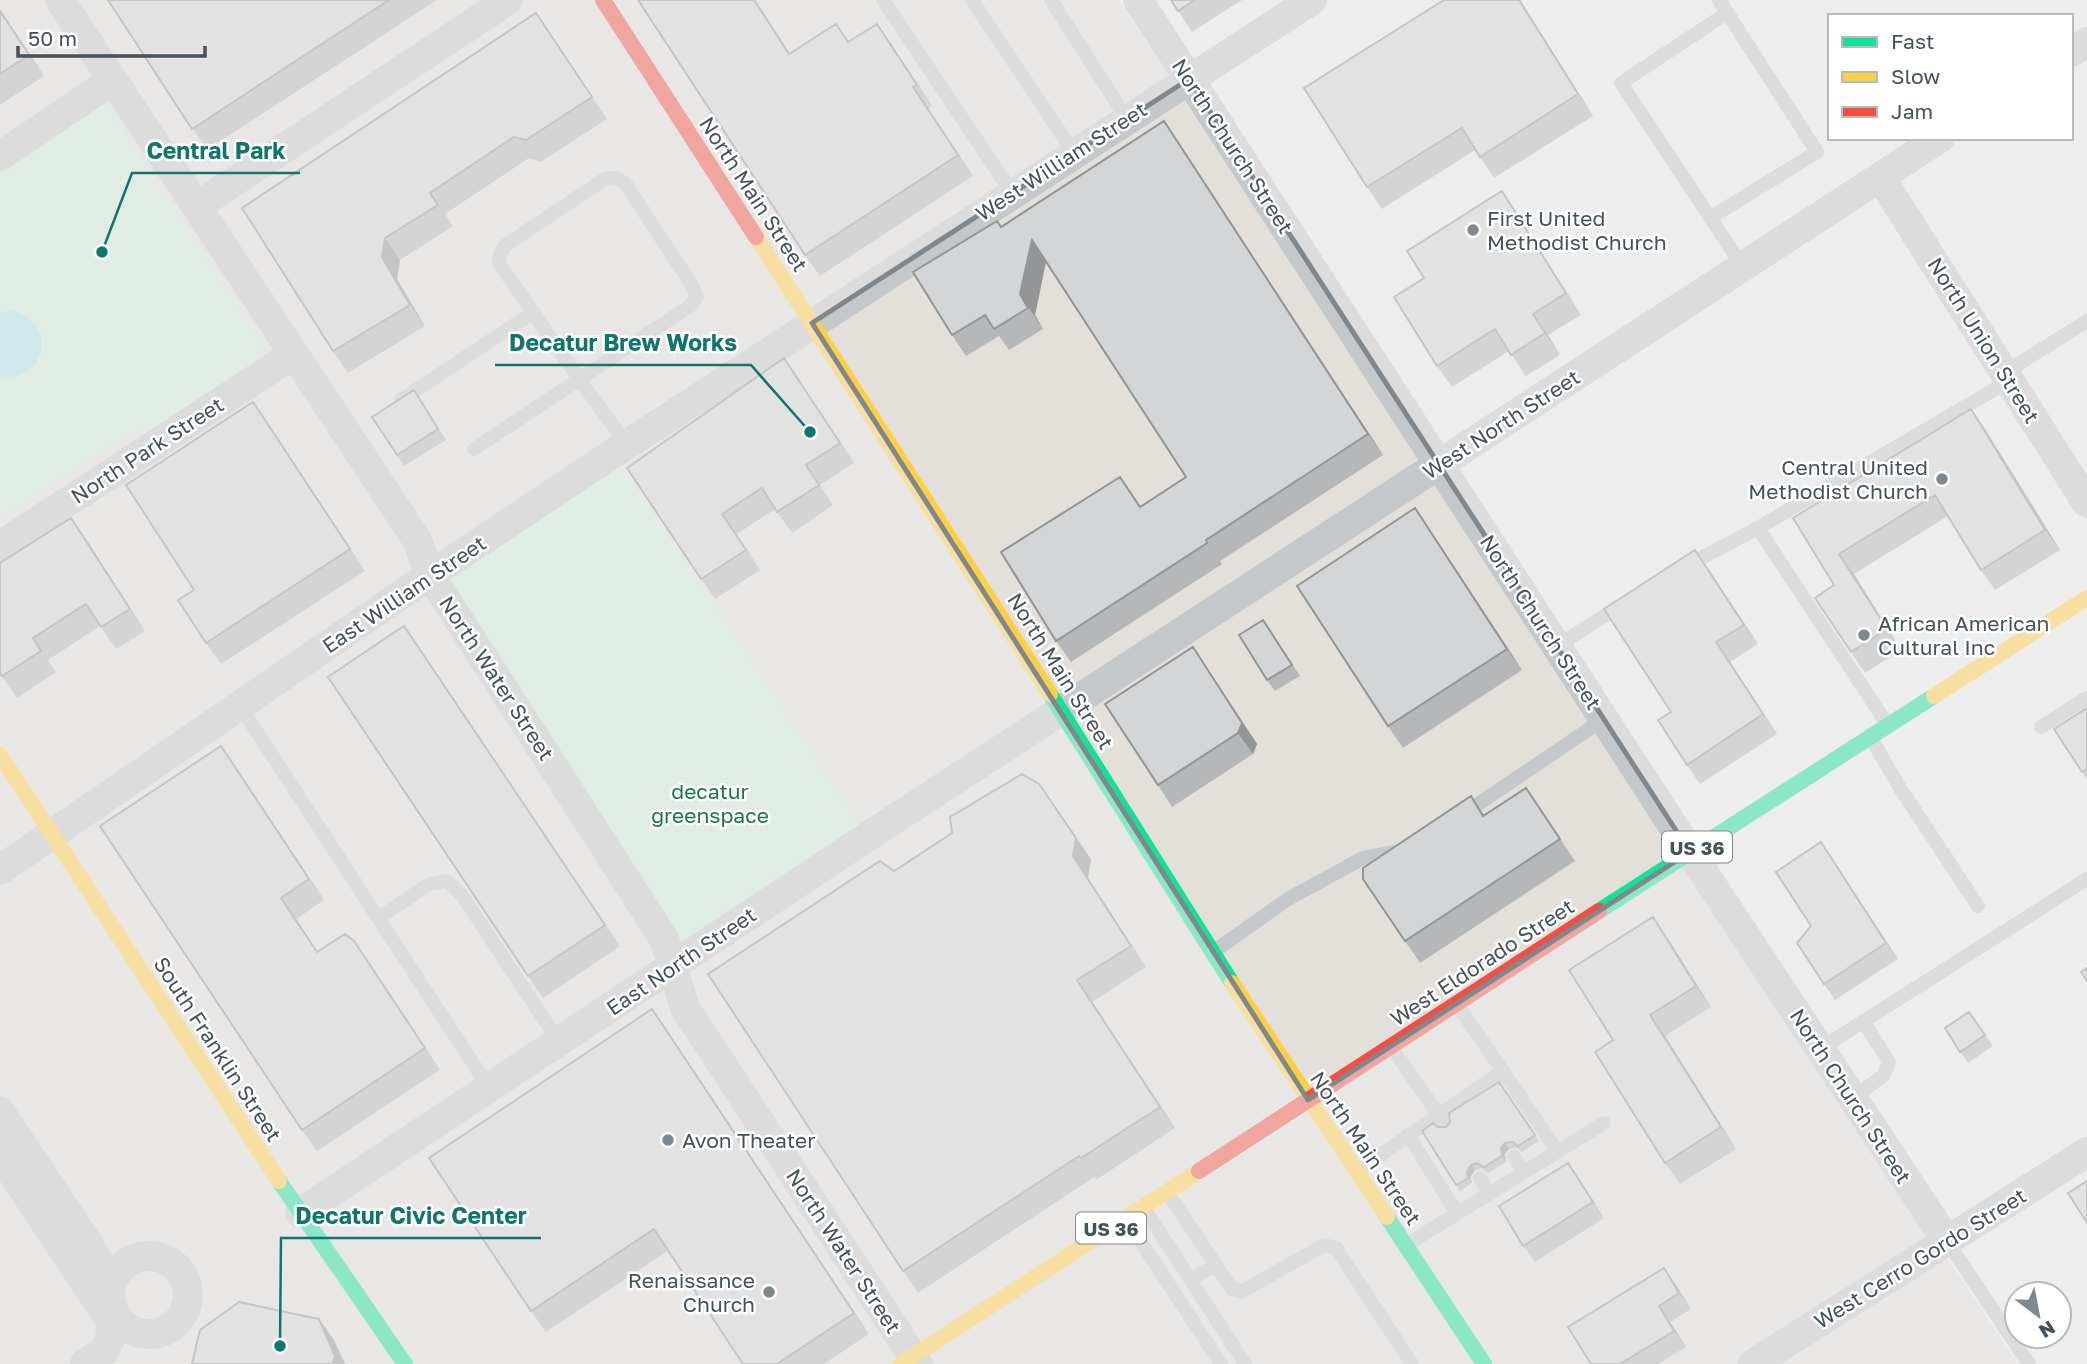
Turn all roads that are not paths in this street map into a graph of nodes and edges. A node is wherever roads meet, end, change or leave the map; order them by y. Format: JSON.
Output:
{"nodes":[{"id":1,"x":60,"y":0,"type":"edge"},
{"id":2,"x":603,"y":0,"type":"edge"},
{"id":3,"x":972,"y":0,"type":"edge"},
{"id":4,"x":1051,"y":0,"type":"edge"},
{"id":5,"x":1138,"y":0,"type":"edge"},
{"id":6,"x":1312,"y":0,"type":"edge"},
{"id":7,"x":1718,"y":0,"type":"edge"},
{"id":8,"x":886,"y":1,"type":"edge"},
{"id":9,"x":490,"y":5,"type":"edge"},
{"id":10,"x":1727,"y":13,"type":"junction"},
{"id":11,"x":1189,"y":79,"type":"junction"},
{"id":12,"x":113,"y":80,"type":"junction"},
{"id":13,"x":1127,"y":119,"type":"junction"},
{"id":14,"x":1937,"y":140,"type":"edge"},
{"id":15,"x":1074,"y":153,"type":"junction"},
{"id":16,"x":0,"y":156,"type":"edge"},
{"id":17,"x":1880,"y":177,"type":"junction"},
{"id":18,"x":1012,"y":193,"type":"junction"},
{"id":19,"x":197,"y":206,"type":"junction"},
{"id":20,"x":1710,"y":218,"type":"junction"},
{"id":21,"x":1743,"y":267,"type":"junction"},
{"id":22,"x":534,"y":312,"type":"junction"},
{"id":23,"x":2087,"y":321,"type":"edge"},
{"id":24,"x":812,"y":323,"type":"junction"},
{"id":25,"x":294,"y":354,"type":"junction"},
{"id":26,"x":2007,"y":377,"type":"junction"},
{"id":27,"x":580,"y":380,"type":"junction"},
{"id":28,"x":391,"y":407,"type":"edge"},
{"id":29,"x":627,"y":444,"type":"junction"},
{"id":30,"x":474,"y":449,"type":"dead end"},
{"id":31,"x":1439,"y":464,"type":"junction"},
{"id":32,"x":2087,"y":503,"type":"edge"},
{"id":33,"x":1758,"y":528,"type":"junction"},
{"id":34,"x":0,"y":546,"type":"edge"},
{"id":35,"x":430,"y":575,"type":"junction"},
{"id":36,"x":1669,"y":576,"type":"edge"},
{"id":37,"x":1636,"y":597,"type":"edge"},
{"id":38,"x":2087,"y":598,"type":"edge"},
{"id":39,"x":1557,"y":646,"type":"junction"},
{"id":40,"x":2087,"y":698,"type":"edge"},
{"id":41,"x":240,"y":706,"type":"junction"},
{"id":42,"x":1061,"y":710,"type":"junction"},
{"id":43,"x":1604,"y":719,"type":"junction"},
{"id":44,"x":1887,"y":726,"type":"junction"},
{"id":45,"x":2041,"y":727,"type":"dead end"},
{"id":46,"x":1871,"y":737,"type":"junction"},
{"id":47,"x":0,"y":755,"type":"edge"},
{"id":48,"x":1453,"y":820,"type":"edge"},
{"id":49,"x":52,"y":834,"type":"junction"},
{"id":50,"x":1419,"y":842,"type":"edge"},
{"id":51,"x":1690,"y":852,"type":"junction"},
{"id":52,"x":0,"y":870,"type":"edge"},
{"id":53,"x":2087,"y":879,"type":"edge"},
{"id":54,"x":1978,"y":906,"type":"dead end"},
{"id":55,"x":379,"y":918,"type":"junction"},
{"id":56,"x":1212,"y":953,"type":"junction"},
{"id":57,"x":673,"y":967,"type":"junction"},
{"id":58,"x":1456,"y":1004,"type":"junction"},
{"id":59,"x":1863,"y":1021,"type":"junction"},
{"id":60,"x":559,"y":1042,"type":"junction"},
{"id":61,"x":1391,"y":1046,"type":"junction"},
{"id":62,"x":1820,"y":1049,"type":"junction"},
{"id":63,"x":1503,"y":1071,"type":"junction"},
{"id":64,"x":489,"y":1088,"type":"junction"},
{"id":65,"x":1853,"y":1098,"type":"junction"},
{"id":66,"x":1308,"y":1100,"type":"junction"},
{"id":67,"x":0,"y":1112,"type":"edge"},
{"id":68,"x":1441,"y":1119,"type":"junction"},
{"id":69,"x":1604,"y":1123,"type":"dead end"},
{"id":70,"x":1408,"y":1135,"type":"junction"},
{"id":71,"x":1557,"y":1151,"type":"junction"},
{"id":72,"x":2087,"y":1152,"type":"edge"},
{"id":73,"x":0,"y":1154,"type":"edge"},
{"id":74,"x":1514,"y":1157,"type":"dead end"},
{"id":75,"x":1356,"y":1171,"type":"junction"},
{"id":76,"x":1524,"y":1171,"type":"junction"},
{"id":77,"x":1480,"y":1178,"type":"dead end"},
{"id":78,"x":1167,"y":1191,"type":"junction"},
{"id":79,"x":1489,"y":1193,"type":"junction"},
{"id":80,"x":1144,"y":1206,"type":"junction"},
{"id":81,"x":300,"y":1213,"type":"junction"},
{"id":82,"x":1457,"y":1213,"type":"junction"},
{"id":83,"x":1126,"y":1218,"type":"junction"},
{"id":84,"x":1947,"y":1241,"type":"junction"},
{"id":85,"x":1405,"y":1245,"type":"junction"},
{"id":86,"x":1215,"y":1265,"type":"junction"},
{"id":87,"x":1191,"y":1280,"type":"junction"},
{"id":88,"x":103,"y":1336,"type":"edge"},
{"id":89,"x":911,"y":1361,"type":"edge"},
{"id":90,"x":403,"y":1363,"type":"edge"},
{"id":91,"x":1221,"y":1364,"type":"edge"},
{"id":92,"x":1245,"y":1364,"type":"edge"},
{"id":93,"x":1412,"y":1364,"type":"edge"},
{"id":94,"x":1484,"y":1364,"type":"edge"},
{"id":95,"x":1753,"y":1364,"type":"edge"},
{"id":96,"x":2029,"y":1364,"type":"edge"}],
"edges":[{"from":1,"to":12,"type":"street","name":"North Water Street"},
{"from":2,"to":24,"type":"main road","name":"North Main Street"},
{"from":3,"to":15,"type":"lane"},
{"from":4,"to":13,"type":"lane"},
{"from":5,"to":11,"type":"street","name":"North Church Street"},
{"from":6,"to":11,"type":"street","name":"West William Street"},
{"from":7,"to":10,"type":"lane"},
{"from":8,"to":18,"type":"lane"},
{"from":9,"to":19,"type":"street"},
{"from":10,"to":20,"type":"lane"},
{"from":10,"to":20,"type":"lane"},
{"from":11,"to":13,"type":"street","name":"West William Street"},
{"from":11,"to":31,"type":"street","name":"North Church Street"},
{"from":12,"to":16,"type":"street"},
{"from":12,"to":19,"type":"street","name":"North Water Street"},
{"from":13,"to":15,"type":"street","name":"West William Street"},
{"from":14,"to":17,"type":"street","name":"West North Street"},
{"from":15,"to":18,"type":"street","name":"West William Street"},
{"from":17,"to":21,"type":"street","name":"West North Street"},
{"from":17,"to":26,"type":"street","name":"North Union Street"},
{"from":18,"to":24,"type":"street","name":"West William Street"},
{"from":19,"to":25,"type":"street","name":"North Water Street"},
{"from":20,"to":21,"type":"lane"},
{"from":21,"to":31,"type":"street","name":"West North Street"},
{"from":22,"to":27,"type":"lane"},
{"from":22,"to":27,"type":"lane"},
{"from":22,"to":28,"type":"lane"},
{"from":23,"to":26,"type":"lane"},
{"from":24,"to":29,"type":"street","name":"East William Street"},
{"from":24,"to":42,"type":"main road","name":"North Main Street"},
{"from":25,"to":34,"type":"street","name":"North Park Street"},
{"from":25,"to":35,"type":"street","name":"North Water Street"},
{"from":26,"to":32,"type":"street","name":"North Union Street"},
{"from":26,"to":33,"type":"lane"},
{"from":27,"to":29,"type":"lane"},
{"from":27,"to":30,"type":"lane"},
{"from":29,"to":35,"type":"street","name":"East William Street"},
{"from":31,"to":39,"type":"street","name":"North Church Street"},
{"from":31,"to":42,"type":"street","name":"West North Street"},
{"from":33,"to":36,"type":"lane"},
{"from":33,"to":44,"type":"lane"},
{"from":35,"to":41,"type":"street","name":"East William Street"},
{"from":35,"to":57,"type":"street","name":"North Water Street"},
{"from":37,"to":39,"type":"lane"},
{"from":38,"to":44,"type":"main road","name":"West Eldorado Street","number":"US 36"},
{"from":39,"to":43,"type":"street","name":"North Church Street"},
{"from":40,"to":45,"type":"lane"},
{"from":41,"to":49,"type":"street","name":"East William Street"},
{"from":41,"to":55,"type":"lane"},
{"from":42,"to":56,"type":"main road","name":"North Main Street"},
{"from":42,"to":57,"type":"street","name":"East North Street"},
{"from":43,"to":48,"type":"lane"},
{"from":43,"to":51,"type":"street","name":"North Church Street"},
{"from":44,"to":46,"type":"main road","name":"West Eldorado Street","number":"US 36"},
{"from":46,"to":51,"type":"main road","name":"West Eldorado Street","number":"US 36"},
{"from":46,"to":54,"type":"lane"},
{"from":47,"to":49,"type":"main road","name":"South Franklin Street"},
{"from":49,"to":52,"type":"street","name":"East William Street"},
{"from":49,"to":81,"type":"main road","name":"South Franklin Street"},
{"from":50,"to":56,"type":"lane"},
{"from":51,"to":58,"type":"main road","name":"West Eldorado Street","number":"US 36"},
{"from":51,"to":62,"type":"street","name":"North Church Street"},
{"from":53,"to":59,"type":"lane"},
{"from":55,"to":60,"type":"lane"},
{"from":55,"to":64,"type":"lane"},
{"from":56,"to":66,"type":"main road","name":"North Main Street"},
{"from":57,"to":60,"type":"street","name":"East North Street"},
{"from":57,"to":89,"type":"street","name":"North Water Street"},
{"from":58,"to":61,"type":"main road","name":"West Eldorado Street","number":"US 36"},
{"from":58,"to":63,"type":"lane"},
{"from":59,"to":62,"type":"lane"},
{"from":59,"to":65,"type":"lane"},
{"from":60,"to":64,"type":"street","name":"East North Street"},
{"from":61,"to":66,"type":"main road","name":"West Eldorado Street","number":"US 36"},
{"from":61,"to":68,"type":"lane"},
{"from":62,"to":65,"type":"street","name":"North Church Street"},
{"from":63,"to":68,"type":"lane"},
{"from":63,"to":71,"type":"lane"},
{"from":64,"to":81,"type":"street","name":"East North Street"},
{"from":65,"to":84,"type":"street","name":"North Church Street"},
{"from":66,"to":75,"type":"main road","name":"North Main Street"},
{"from":66,"to":78,"type":"main road","name":"West Eldorado Street","number":"US 36"},
{"from":67,"to":88,"type":"street"},
{"from":68,"to":70,"type":"lane"},
{"from":69,"to":71,"type":"lane"},
{"from":70,"to":75,"type":"lane"},
{"from":70,"to":82,"type":"lane"},
{"from":71,"to":76,"type":"lane"},
{"from":72,"to":84,"type":"street","name":"West Cerro Gordo Street"},
{"from":73,"to":88,"type":"street"},
{"from":74,"to":76,"type":"lane"},
{"from":75,"to":85,"type":"main road","name":"North Main Street"},
{"from":76,"to":79,"type":"lane"},
{"from":77,"to":79,"type":"lane"},
{"from":78,"to":80,"type":"main road","name":"West Eldorado Street","number":"US 36"},
{"from":78,"to":86,"type":"lane"},
{"from":79,"to":82,"type":"lane"},
{"from":80,"to":83,"type":"main road","name":"West Eldorado Street","number":"US 36"},
{"from":80,"to":87,"type":"lane"},
{"from":81,"to":90,"type":"main road","name":"South Franklin Street"},
{"from":82,"to":85,"type":"lane"},
{"from":83,"to":89,"type":"main road","name":"West Eldorado Street","number":"US 36"},
{"from":83,"to":91,"type":"lane"},
{"from":84,"to":95,"type":"street","name":"West Cerro Gordo Street"},
{"from":84,"to":96,"type":"lane"},
{"from":85,"to":94,"type":"main road","name":"North Main Street"},
{"from":86,"to":87,"type":"lane"},
{"from":86,"to":93,"type":"lane"},
{"from":87,"to":92,"type":"lane"},
{"from":88,"to":88,"type":"street"}]}
